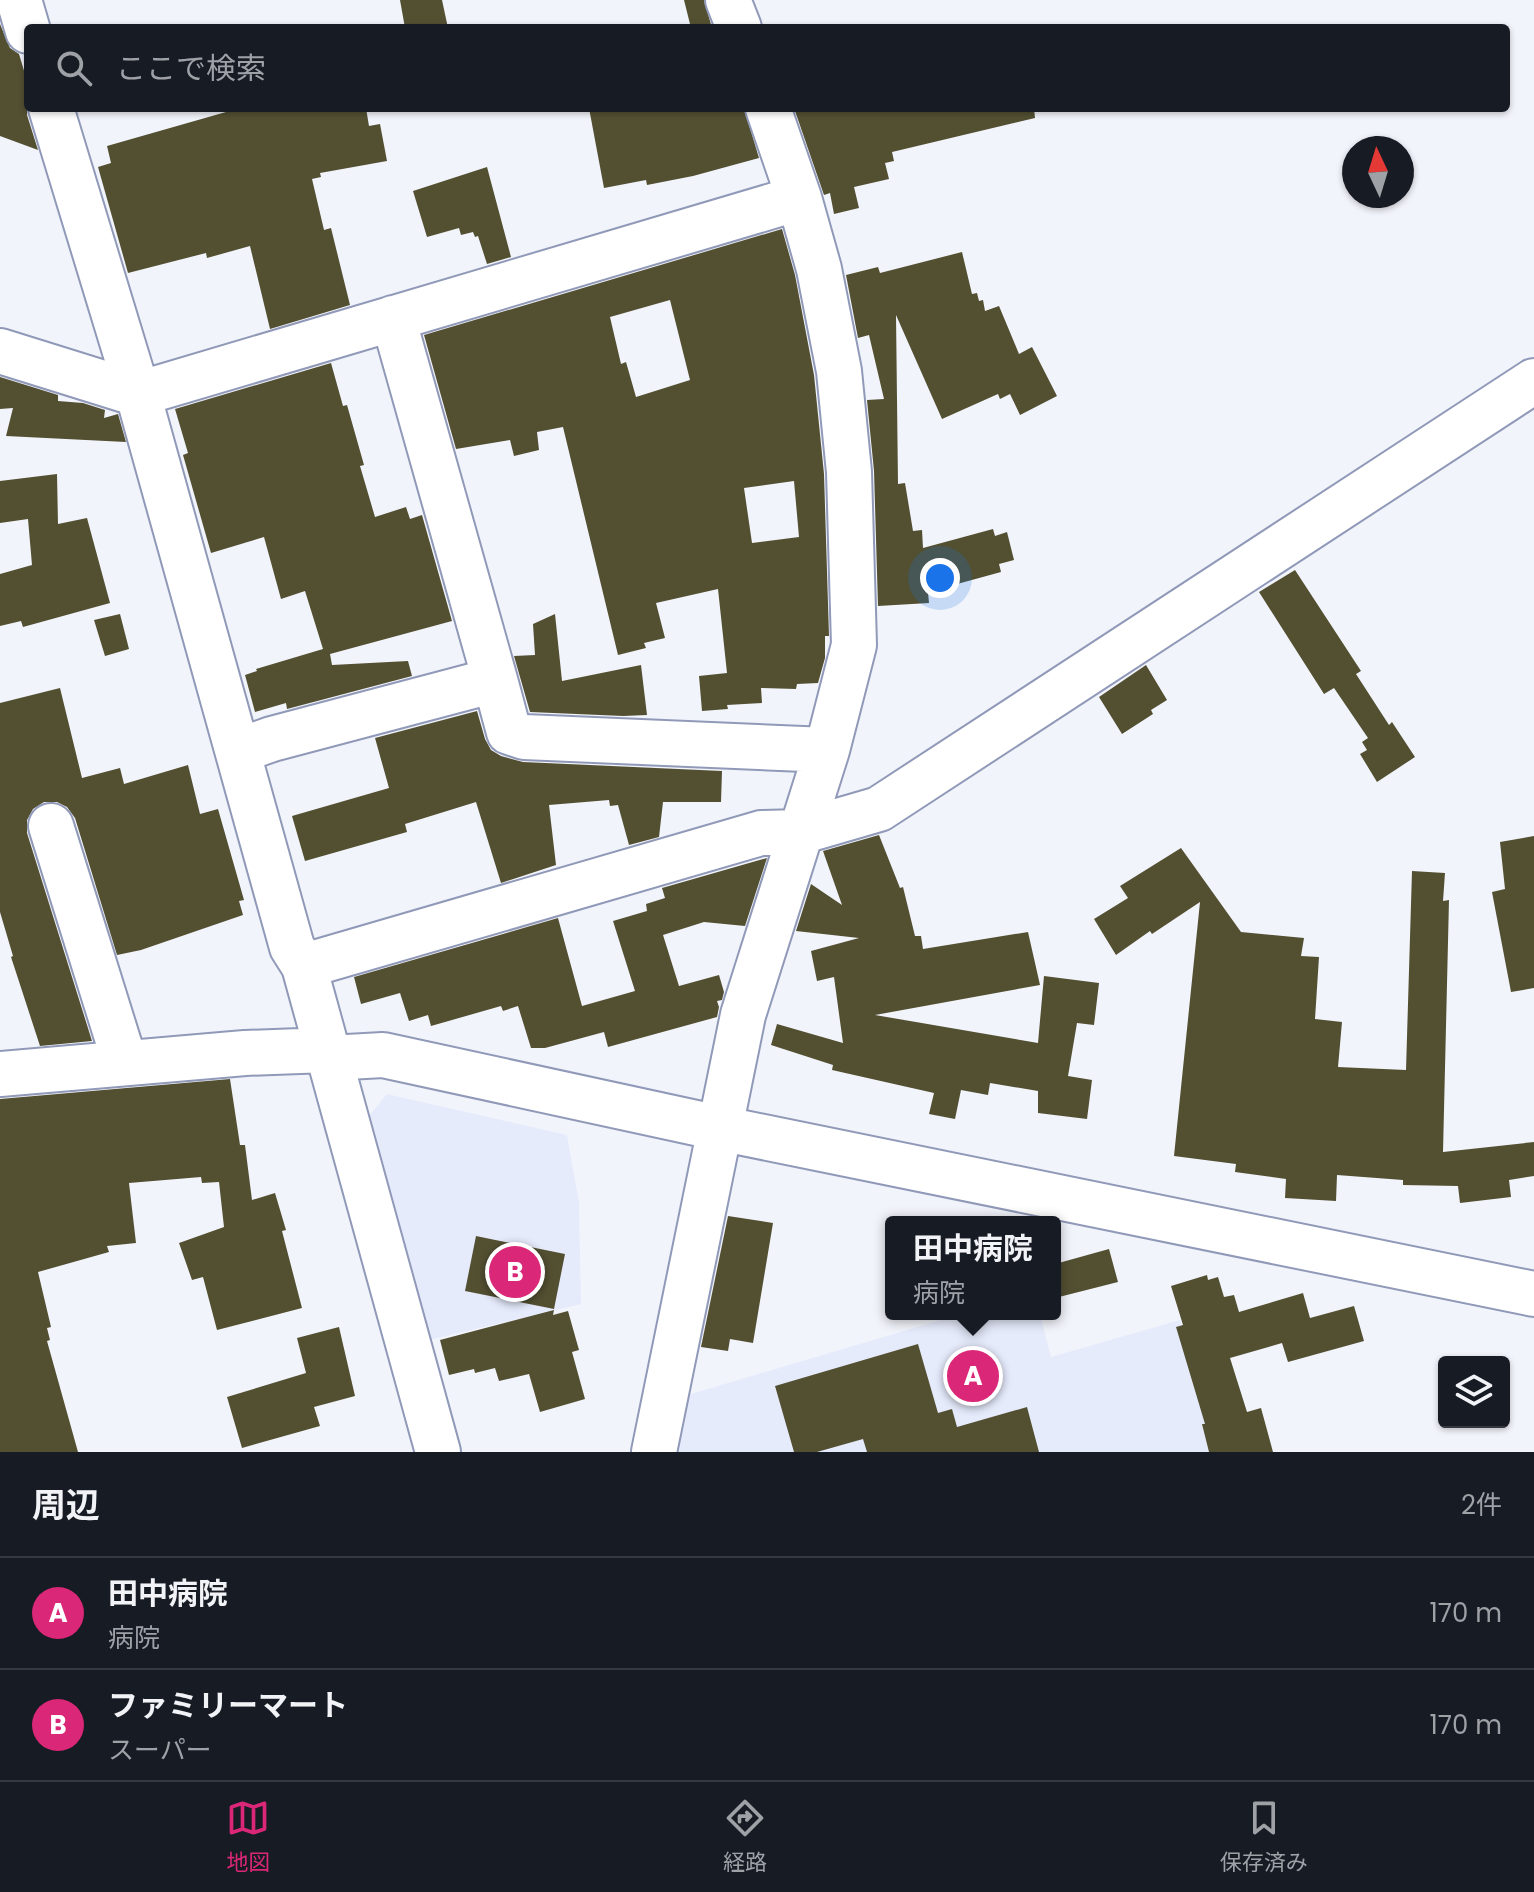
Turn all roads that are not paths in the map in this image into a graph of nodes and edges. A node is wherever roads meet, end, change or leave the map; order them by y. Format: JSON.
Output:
{"nodes":[{"id":1,"x":19,"y":0,"type":"edge"},
{"id":2,"x":728,"y":0,"type":"edge"},
{"id":3,"x":26,"y":24,"type":"edge"},
{"id":4,"x":737,"y":24,"type":"edge"},
{"id":5,"x":52,"y":112,"type":"edge"},
{"id":6,"x":769,"y":112,"type":"edge"},
{"id":7,"x":799,"y":198,"type":"junction"},
{"id":8,"x":393,"y":318,"type":"junction"},
{"id":9,"x":0,"y":351,"type":"edge"},
{"id":10,"x":1534,"y":381,"type":"edge"},
{"id":11,"x":138,"y":394,"type":"junction"},
{"id":12,"x":495,"y":680,"type":"junction"},
{"id":13,"x":255,"y":745,"type":"junction"},
{"id":14,"x":827,"y":750,"type":"junction"},
{"id":15,"x":51,"y":826,"type":"dead end"},
{"id":16,"x":800,"y":832,"type":"junction"},
{"id":17,"x":304,"y":966,"type":"junction"},
{"id":18,"x":328,"y":1054,"type":"junction"},
{"id":19,"x":125,"y":1063,"type":"junction"},
{"id":20,"x":0,"y":1074,"type":"edge"},
{"id":21,"x":719,"y":1128,"type":"junction"},
{"id":22,"x":1534,"y":1294,"type":"edge"},
{"id":23,"x":427,"y":1449,"type":"edge"},
{"id":24,"x":654,"y":1452,"type":"edge"}],
"edges":[{"from":1,"to":3,"type":"street"},
{"from":2,"to":4,"type":"street"},
{"from":5,"to":11,"type":"street"},
{"from":6,"to":7,"type":"street"},
{"from":7,"to":8,"type":"street"},
{"from":7,"to":14,"type":"street"},
{"from":8,"to":11,"type":"street"},
{"from":8,"to":12,"type":"street"},
{"from":9,"to":11,"type":"street"},
{"from":10,"to":16,"type":"street"},
{"from":11,"to":13,"type":"street"},
{"from":12,"to":13,"type":"street"},
{"from":12,"to":14,"type":"street"},
{"from":13,"to":17,"type":"street"},
{"from":14,"to":16,"type":"street"},
{"from":15,"to":19,"type":"street"},
{"from":16,"to":17,"type":"street"},
{"from":16,"to":21,"type":"street"},
{"from":17,"to":18,"type":"street"},
{"from":18,"to":19,"type":"street"},
{"from":18,"to":21,"type":"street"},
{"from":18,"to":23,"type":"street"},
{"from":19,"to":20,"type":"street"},
{"from":21,"to":22,"type":"street"},
{"from":21,"to":24,"type":"street"}]}
